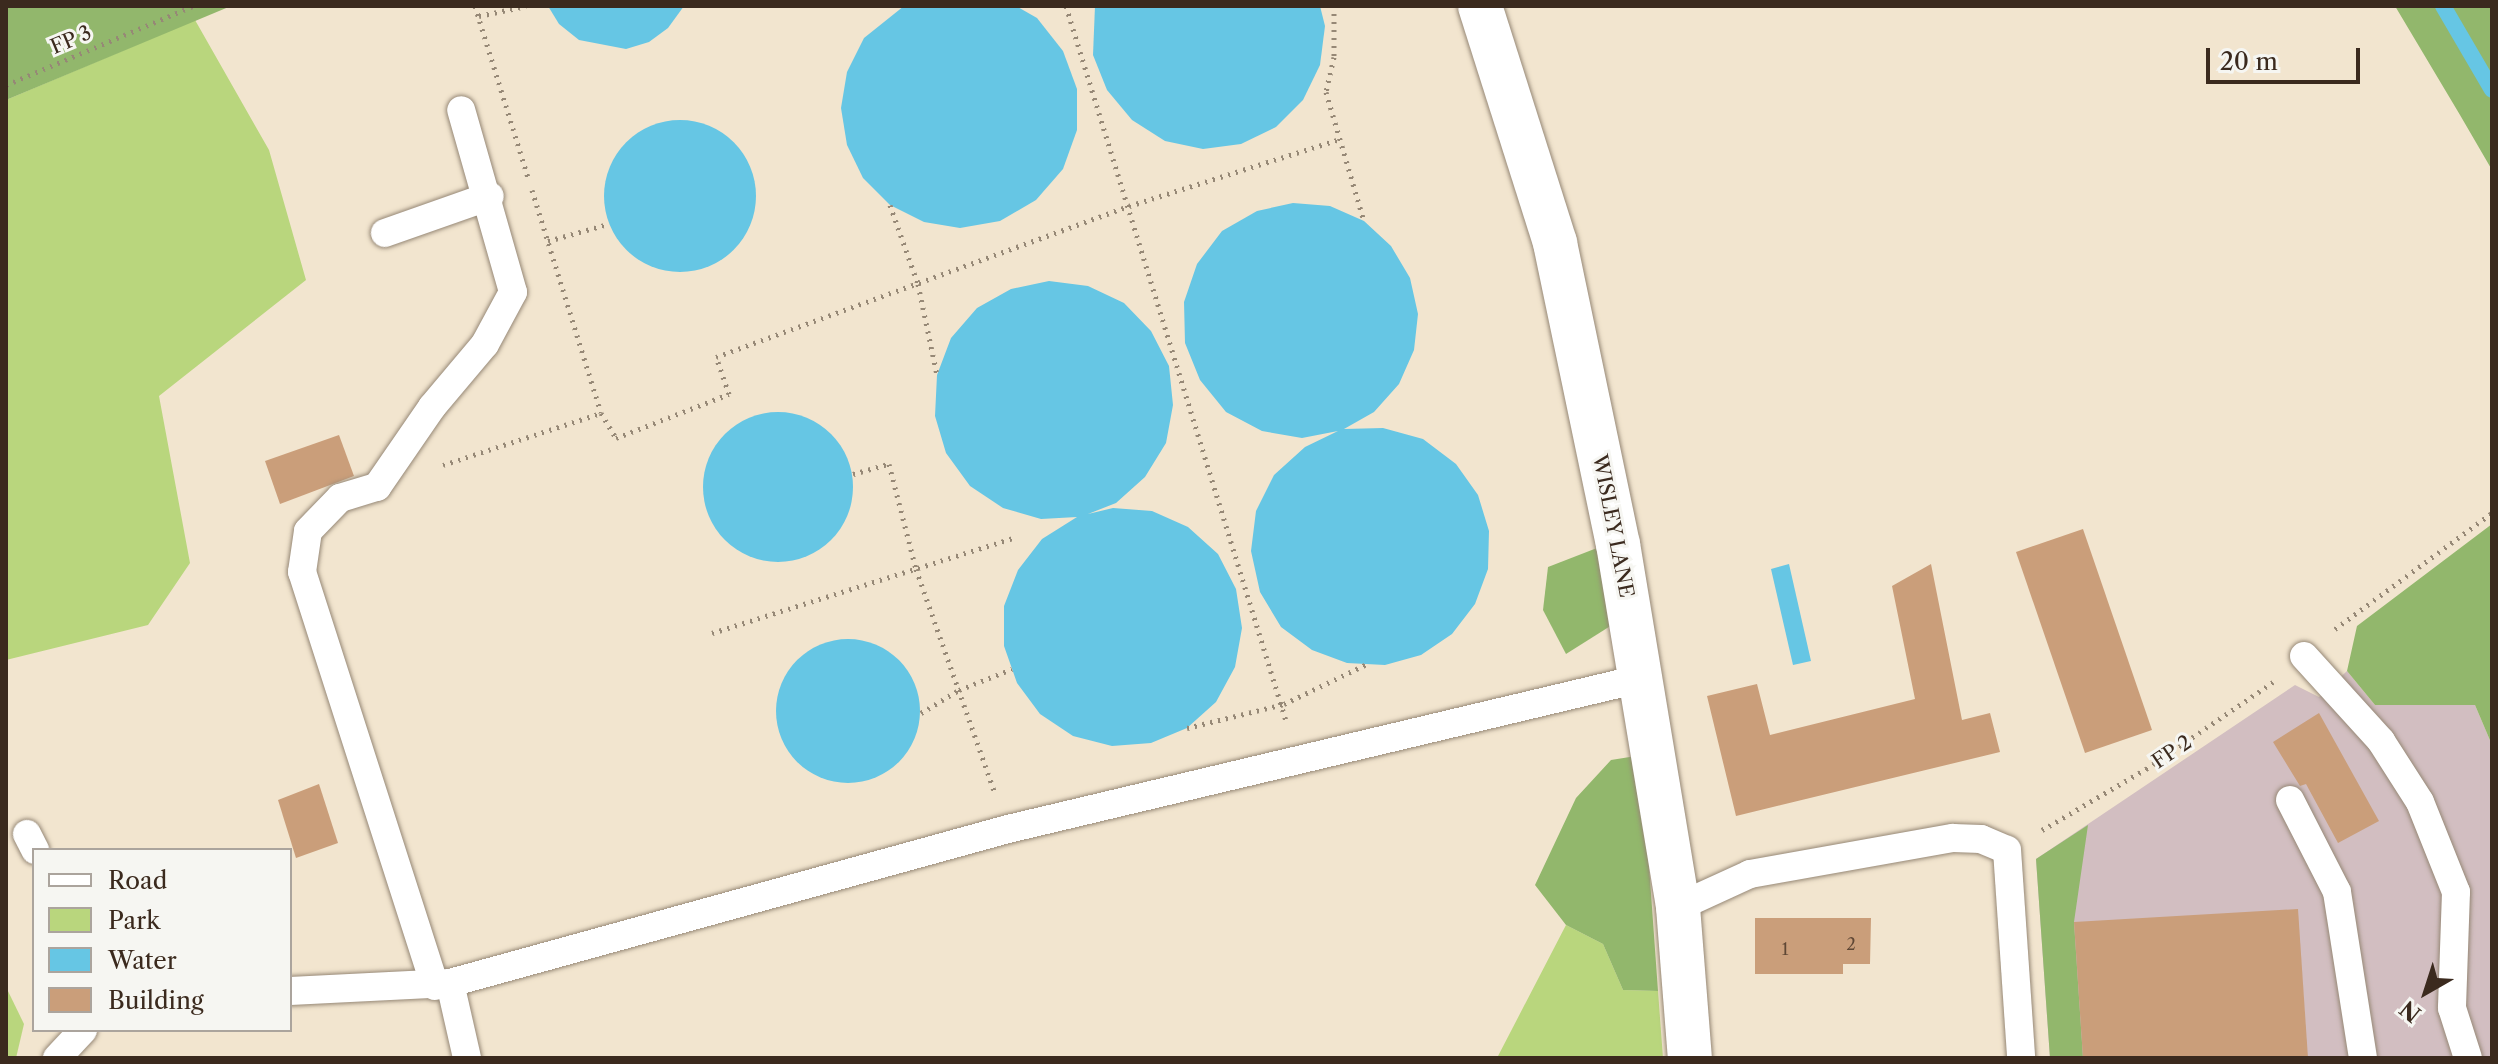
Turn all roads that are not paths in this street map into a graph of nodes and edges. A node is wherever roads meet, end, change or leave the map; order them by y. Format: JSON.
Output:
{"nodes":[{"id":1,"x":1480,"y":6,"type":"edge"},
{"id":2,"x":461,"y":110,"type":"dead end"},
{"id":3,"x":490,"y":196,"type":"junction"},
{"id":4,"x":385,"y":233,"type":"dead end"},
{"id":5,"x":2304,"y":656,"type":"road end"},
{"id":6,"x":1639,"y":679,"type":"junction"},
{"id":7,"x":2290,"y":800,"type":"dead end"},
{"id":8,"x":1678,"y":907,"type":"junction"},
{"id":9,"x":442,"y":984,"type":"junction"},
{"id":10,"x":292,"y":991,"type":"edge"},
{"id":11,"x":81,"y":1032,"type":"edge"},
{"id":12,"x":57,"y":1058,"type":"edge"},
{"id":13,"x":467,"y":1058,"type":"edge"},
{"id":14,"x":1690,"y":1058,"type":"edge"},
{"id":15,"x":2021,"y":1058,"type":"edge"},
{"id":16,"x":2363,"y":1058,"type":"edge"},
{"id":17,"x":2468,"y":1058,"type":"edge"}],
"edges":[{"from":1,"to":6,"type":"street","name":"WISLEY LANE"},
{"from":2,"to":3,"type":"lane"},
{"from":3,"to":4,"type":"lane"},
{"from":3,"to":9,"type":"lane"},
{"from":5,"to":17,"type":"lane"},
{"from":6,"to":8,"type":"street","name":"WISLEY LANE"},
{"from":6,"to":9,"type":"lane"},
{"from":7,"to":16,"type":"lane"},
{"from":8,"to":14,"type":"street","name":"WISLEY LANE"},
{"from":8,"to":15,"type":"lane"},
{"from":9,"to":10,"type":"lane"},
{"from":9,"to":13,"type":"lane"},
{"from":11,"to":12,"type":"lane"}]}
